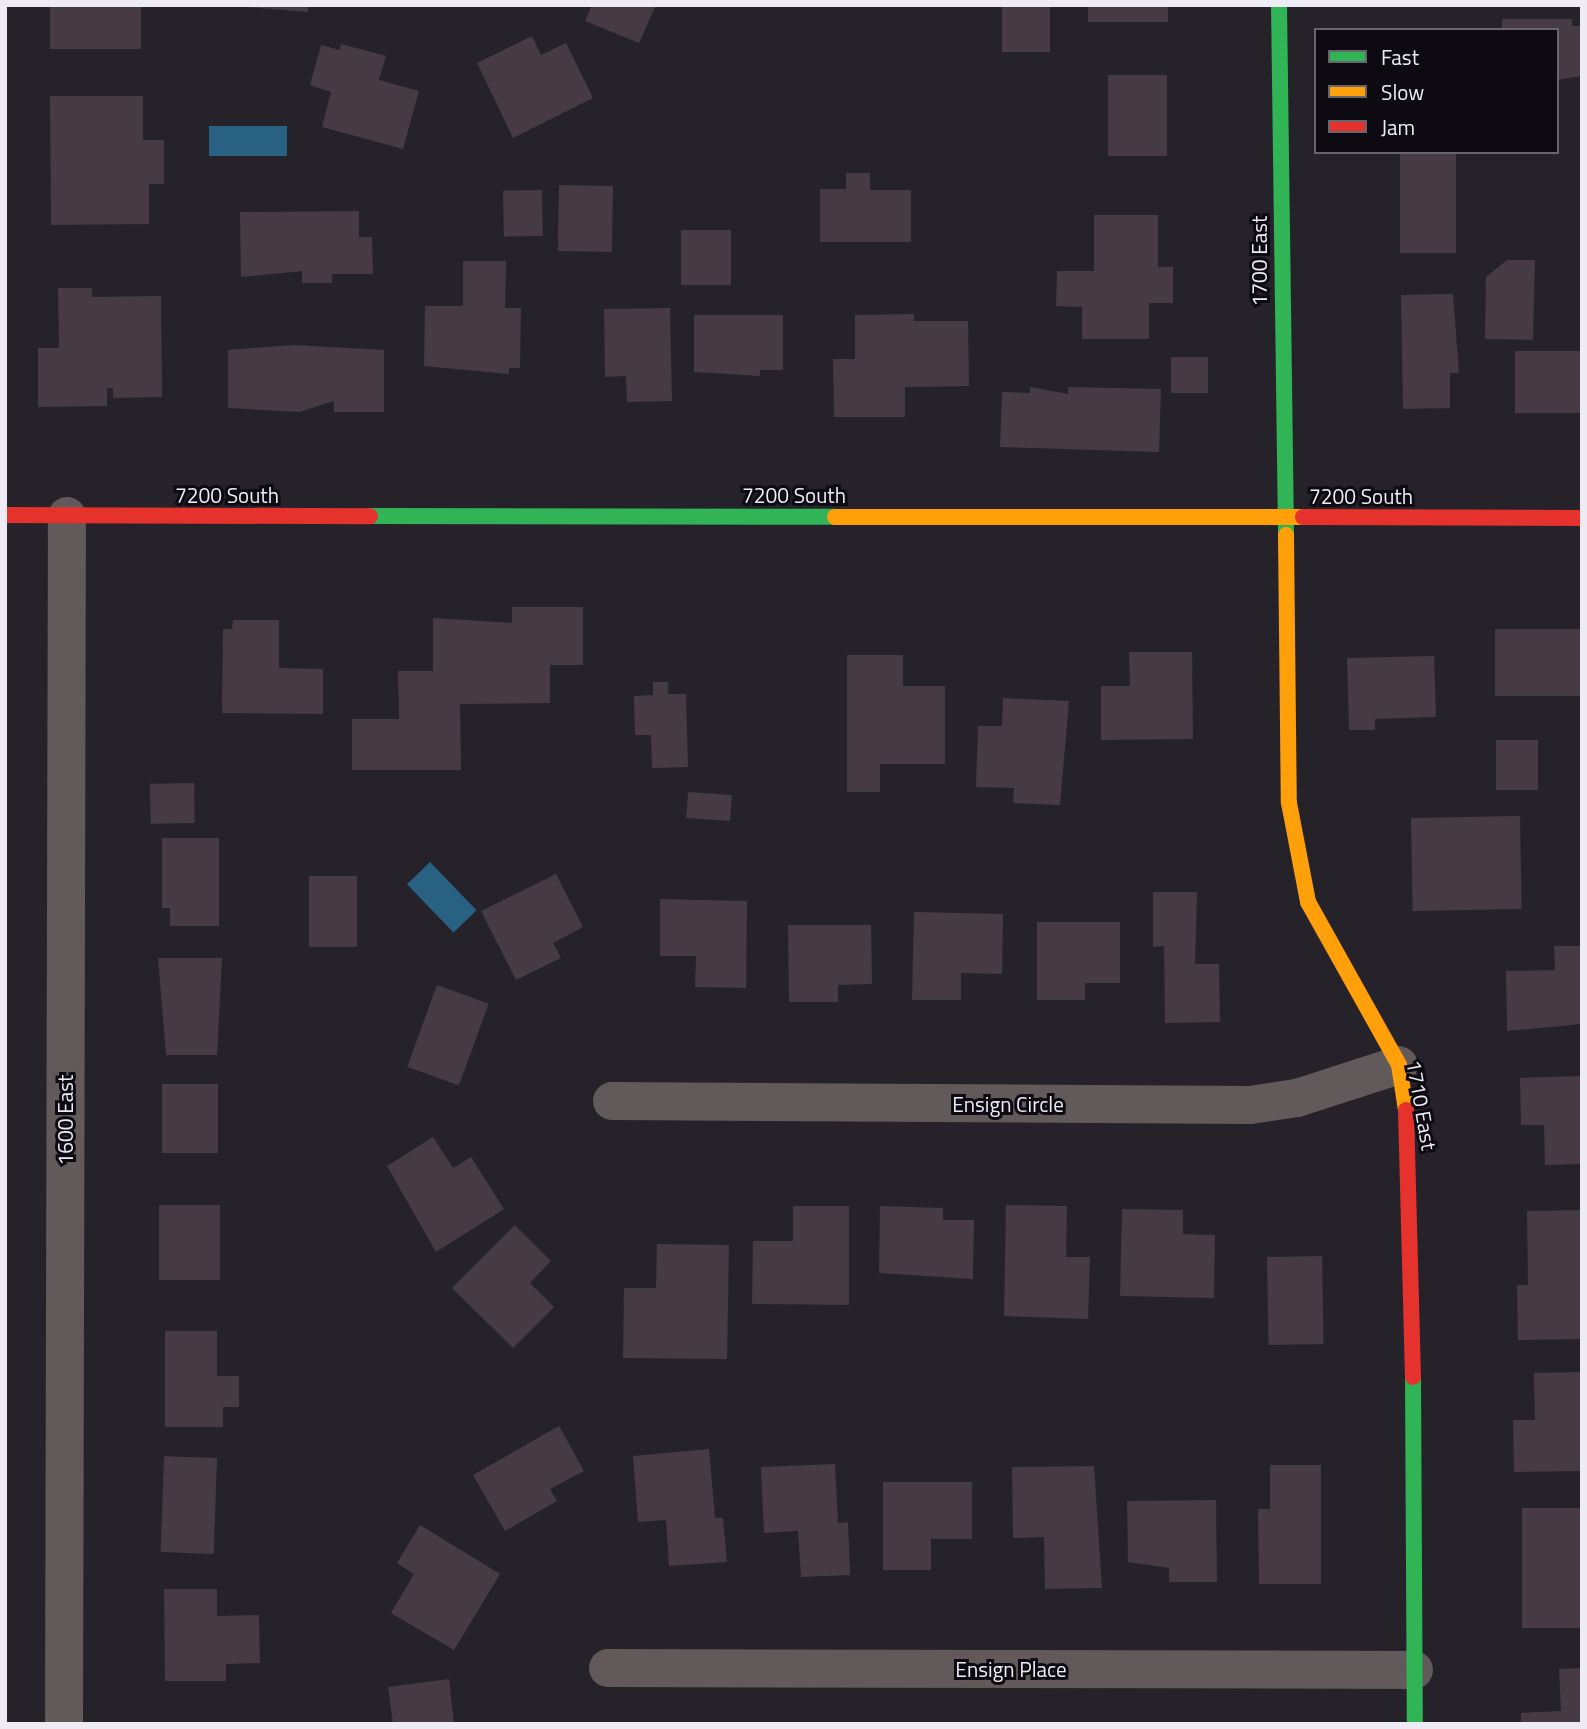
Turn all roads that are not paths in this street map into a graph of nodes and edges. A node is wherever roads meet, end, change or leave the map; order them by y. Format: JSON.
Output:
{"nodes":[{"id":1,"x":1279,"y":5,"type":"edge"},
{"id":2,"x":5,"y":515,"type":"edge"},
{"id":3,"x":66,"y":516,"type":"junction"},
{"id":4,"x":1283,"y":517,"type":"junction"},
{"id":5,"x":1582,"y":518,"type":"edge"},
{"id":6,"x":1399,"y":1065,"type":"junction"},
{"id":7,"x":612,"y":1101,"type":"dead end"},
{"id":8,"x":608,"y":1668,"type":"dead end"},
{"id":9,"x":1414,"y":1670,"type":"junction"},
{"id":10,"x":64,"y":1724,"type":"edge"},
{"id":11,"x":1415,"y":1724,"type":"edge"}],
"edges":[{"from":1,"to":4,"type":"street","name":"1700 East"},
{"from":2,"to":3,"type":"street","name":"7200 South"},
{"from":3,"to":4,"type":"street","name":"7200 South"},
{"from":3,"to":10,"type":"street","name":"1600 East"},
{"from":4,"to":5,"type":"street","name":"7200 South"},
{"from":4,"to":6,"type":"street","name":"1710 East"},
{"from":6,"to":7,"type":"street","name":"Ensign Circle"},
{"from":6,"to":9,"type":"street","name":"1710 East"},
{"from":8,"to":9,"type":"street","name":"Ensign Place"},
{"from":9,"to":11,"type":"street","name":"1710 East"}]}
